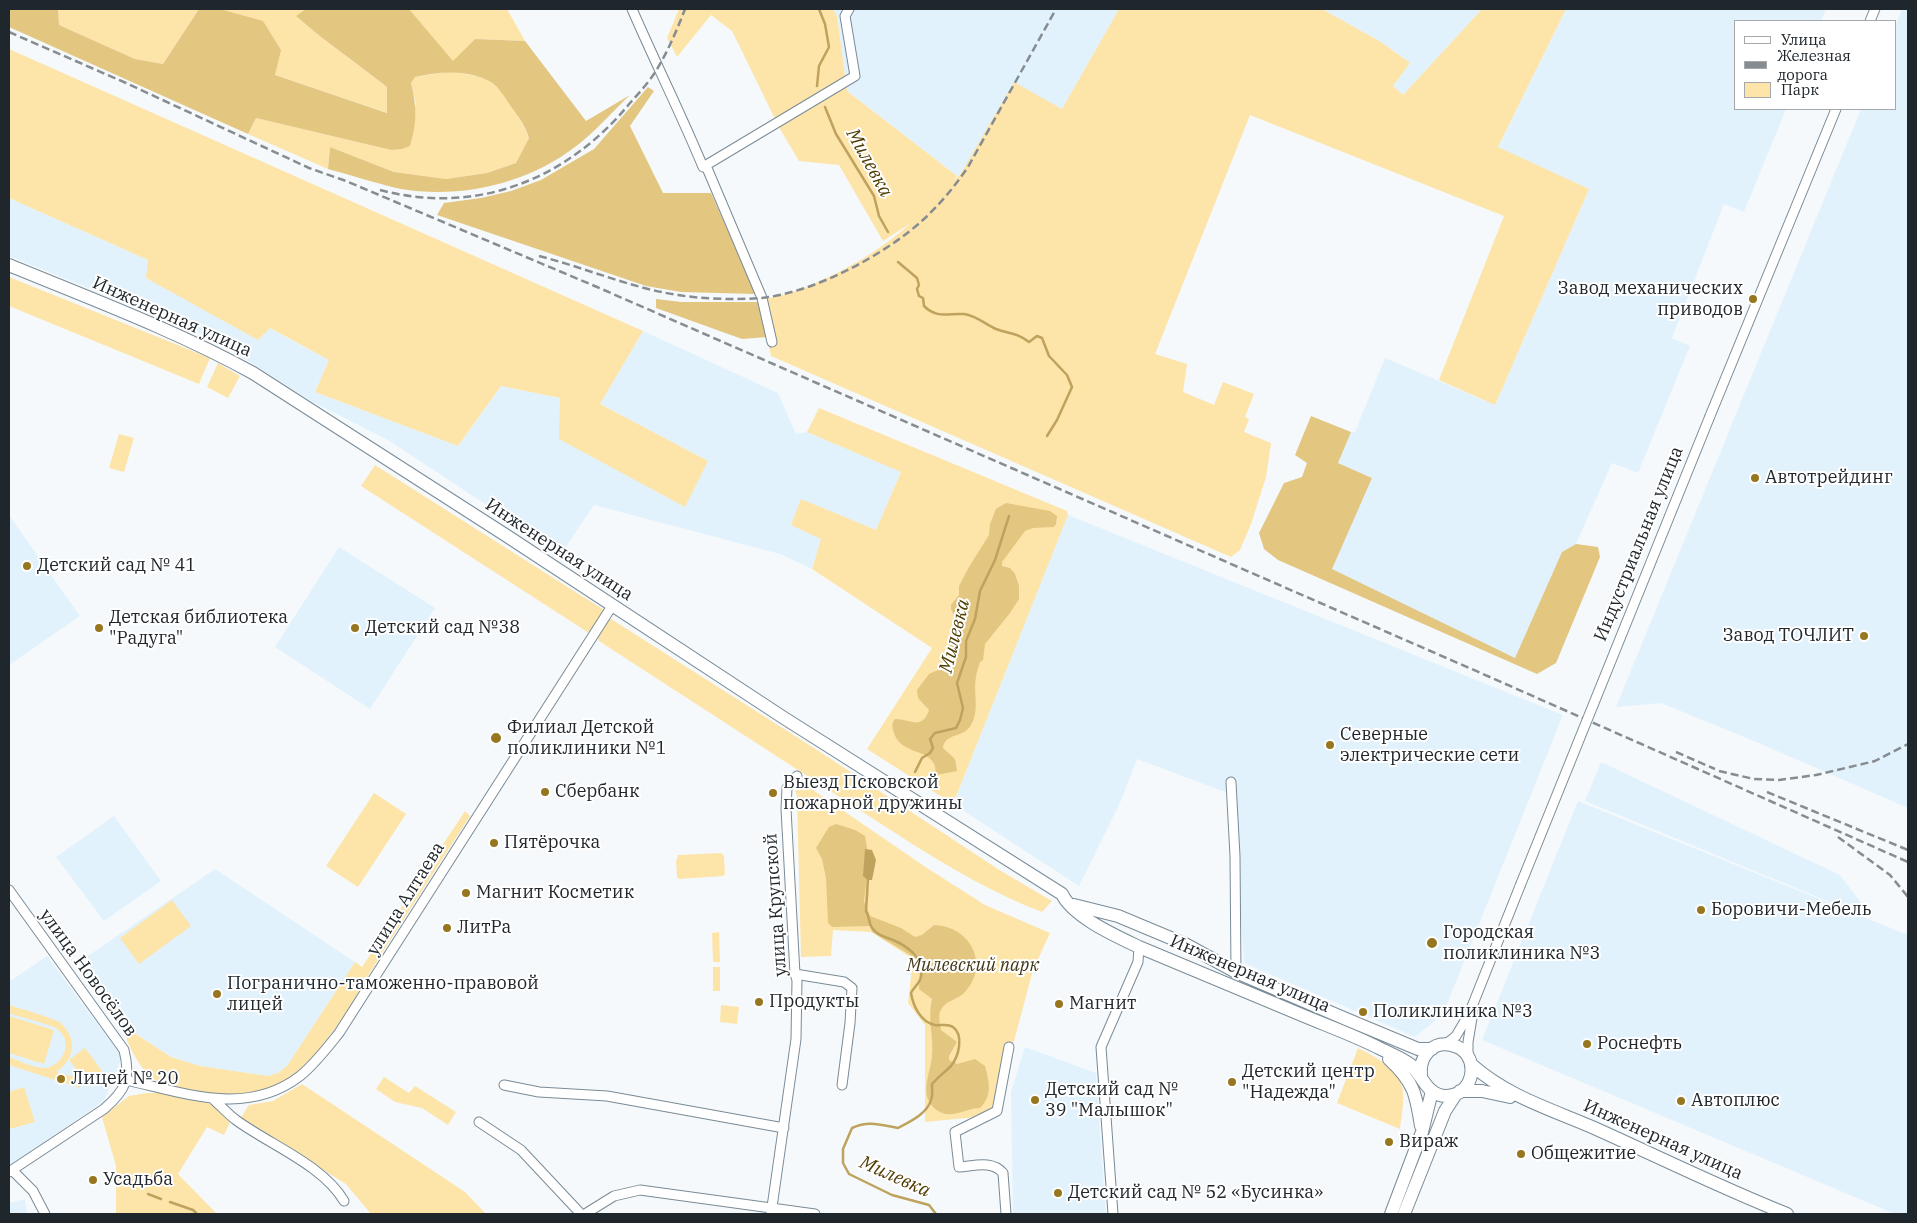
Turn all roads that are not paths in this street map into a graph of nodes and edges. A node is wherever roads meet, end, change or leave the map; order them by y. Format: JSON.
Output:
{"nodes":[{"id":1,"x":632,"y":9,"type":"edge"},
{"id":2,"x":849,"y":9,"type":"edge"},
{"id":3,"x":1836,"y":110,"type":"edge"},
{"id":4,"x":703,"y":167,"type":"junction"},
{"id":5,"x":9,"y":266,"type":"edge"},
{"id":6,"x":772,"y":342,"type":"dead end"},
{"id":7,"x":612,"y":606,"type":"junction"},
{"id":8,"x":797,"y":776,"type":"dead end"},
{"id":9,"x":1231,"y":782,"type":"dead end"},
{"id":10,"x":9,"y":890,"type":"edge"},
{"id":11,"x":1066,"y":904,"type":"junction"},
{"id":12,"x":1118,"y":916,"type":"junction"},
{"id":13,"x":1105,"y":931,"type":"junction"},
{"id":14,"x":1139,"y":947,"type":"junction"},
{"id":15,"x":1236,"y":972,"type":"junction"},
{"id":16,"x":795,"y":974,"type":"junction"},
{"id":17,"x":1478,"y":993,"type":"junction"},
{"id":18,"x":1372,"y":1044,"type":"junction"},
{"id":19,"x":1446,"y":1044,"type":"junction"},
{"id":20,"x":1009,"y":1047,"type":"dead end"},
{"id":21,"x":1432,"y":1049,"type":"junction"},
{"id":22,"x":1470,"y":1061,"type":"junction"},
{"id":23,"x":1421,"y":1074,"type":"junction"},
{"id":24,"x":126,"y":1080,"type":"junction"},
{"id":25,"x":504,"y":1085,"type":"dead end"},
{"id":26,"x":842,"y":1085,"type":"dead end"},
{"id":27,"x":1432,"y":1091,"type":"junction"},
{"id":28,"x":1458,"y":1093,"type":"junction"},
{"id":29,"x":213,"y":1099,"type":"junction"},
{"id":30,"x":1524,"y":1100,"type":"junction"},
{"id":31,"x":479,"y":1122,"type":"dead end"},
{"id":32,"x":784,"y":1128,"type":"junction"},
{"id":33,"x":1422,"y":1132,"type":"junction"},
{"id":34,"x":10,"y":1171,"type":"edge"},
{"id":35,"x":344,"y":1201,"type":"dead end"},
{"id":36,"x":771,"y":1211,"type":"edge"},
{"id":37,"x":45,"y":1214,"type":"edge"},
{"id":38,"x":580,"y":1214,"type":"edge"},
{"id":39,"x":586,"y":1214,"type":"edge"},
{"id":40,"x":815,"y":1214,"type":"edge"},
{"id":41,"x":1006,"y":1214,"type":"edge"},
{"id":42,"x":1113,"y":1214,"type":"edge"},
{"id":43,"x":1391,"y":1214,"type":"edge"},
{"id":44,"x":1404,"y":1214,"type":"edge"},
{"id":45,"x":1787,"y":1214,"type":"edge"}],
"edges":[{"from":1,"to":4,"type":"street"},
{"from":2,"to":4,"type":"street"},
{"from":3,"to":17,"type":"street","name":"Индустриальная улица","bridge":true},
{"from":4,"to":6,"type":"street"},
{"from":5,"to":7,"type":"main road","name":"Инженерная улица"},
{"from":7,"to":11,"type":"main road","name":"Инженерная улица"},
{"from":7,"to":29,"type":"street","name":"улица Алтаева"},
{"from":8,"to":16,"type":"street","name":"улица Крупской"},
{"from":9,"to":15,"type":"street"},
{"from":10,"to":24,"type":"street","name":"улица Новосёлов"},
{"from":11,"to":12,"type":"main road","name":"Инженерная улица"},
{"from":11,"to":13,"type":"main road","name":"Инженерная улица"},
{"from":12,"to":13,"type":"main road"},
{"from":12,"to":15,"type":"main road","name":"Инженерная улица"},
{"from":13,"to":14,"type":"main road","name":"Инженерная улица"},
{"from":14,"to":18,"type":"main road","name":"Инженерная улица"},
{"from":14,"to":42,"type":"street"},
{"from":15,"to":21,"type":"main road","name":"Инженерная улица"},
{"from":16,"to":26,"type":"street"},
{"from":16,"to":32,"type":"street","name":"улица Крупской"},
{"from":17,"to":19,"type":"street","name":"Индустриальная улица"},
{"from":17,"to":22,"type":"street","name":"Индустриальная улица"},
{"from":18,"to":23,"type":"main road","name":"Инженерная улица"},
{"from":18,"to":33,"type":"main road"},
{"from":19,"to":21,"type":"main road","name":"Инженерная улица"},
{"from":19,"to":22,"type":"main road","name":"Инженерная улица"},
{"from":20,"to":41,"type":"street"},
{"from":21,"to":23,"type":"main road"},
{"from":22,"to":28,"type":"main road"},
{"from":22,"to":30,"type":"main road","name":"Инженерная улица"},
{"from":23,"to":27,"type":"main road","name":"Инженерная улица"},
{"from":24,"to":29,"type":"street","name":"улица Алтаева"},
{"from":24,"to":34,"type":"street"},
{"from":25,"to":32,"type":"street"},
{"from":27,"to":28,"type":"main road","name":"Инженерная улица"},
{"from":27,"to":33,"type":"main road"},
{"from":28,"to":30,"type":"main road","name":"Инженерная улица"},
{"from":28,"to":44,"type":"main road"},
{"from":29,"to":35,"type":"street"},
{"from":30,"to":45,"type":"main road","name":"Инженерная улица"},
{"from":31,"to":38,"type":"street"},
{"from":32,"to":36,"type":"street","name":"улица Крупской"},
{"from":33,"to":43,"type":"main road"},
{"from":34,"to":37,"type":"street"},
{"from":36,"to":39,"type":"street"},
{"from":36,"to":40,"type":"street"}]}
